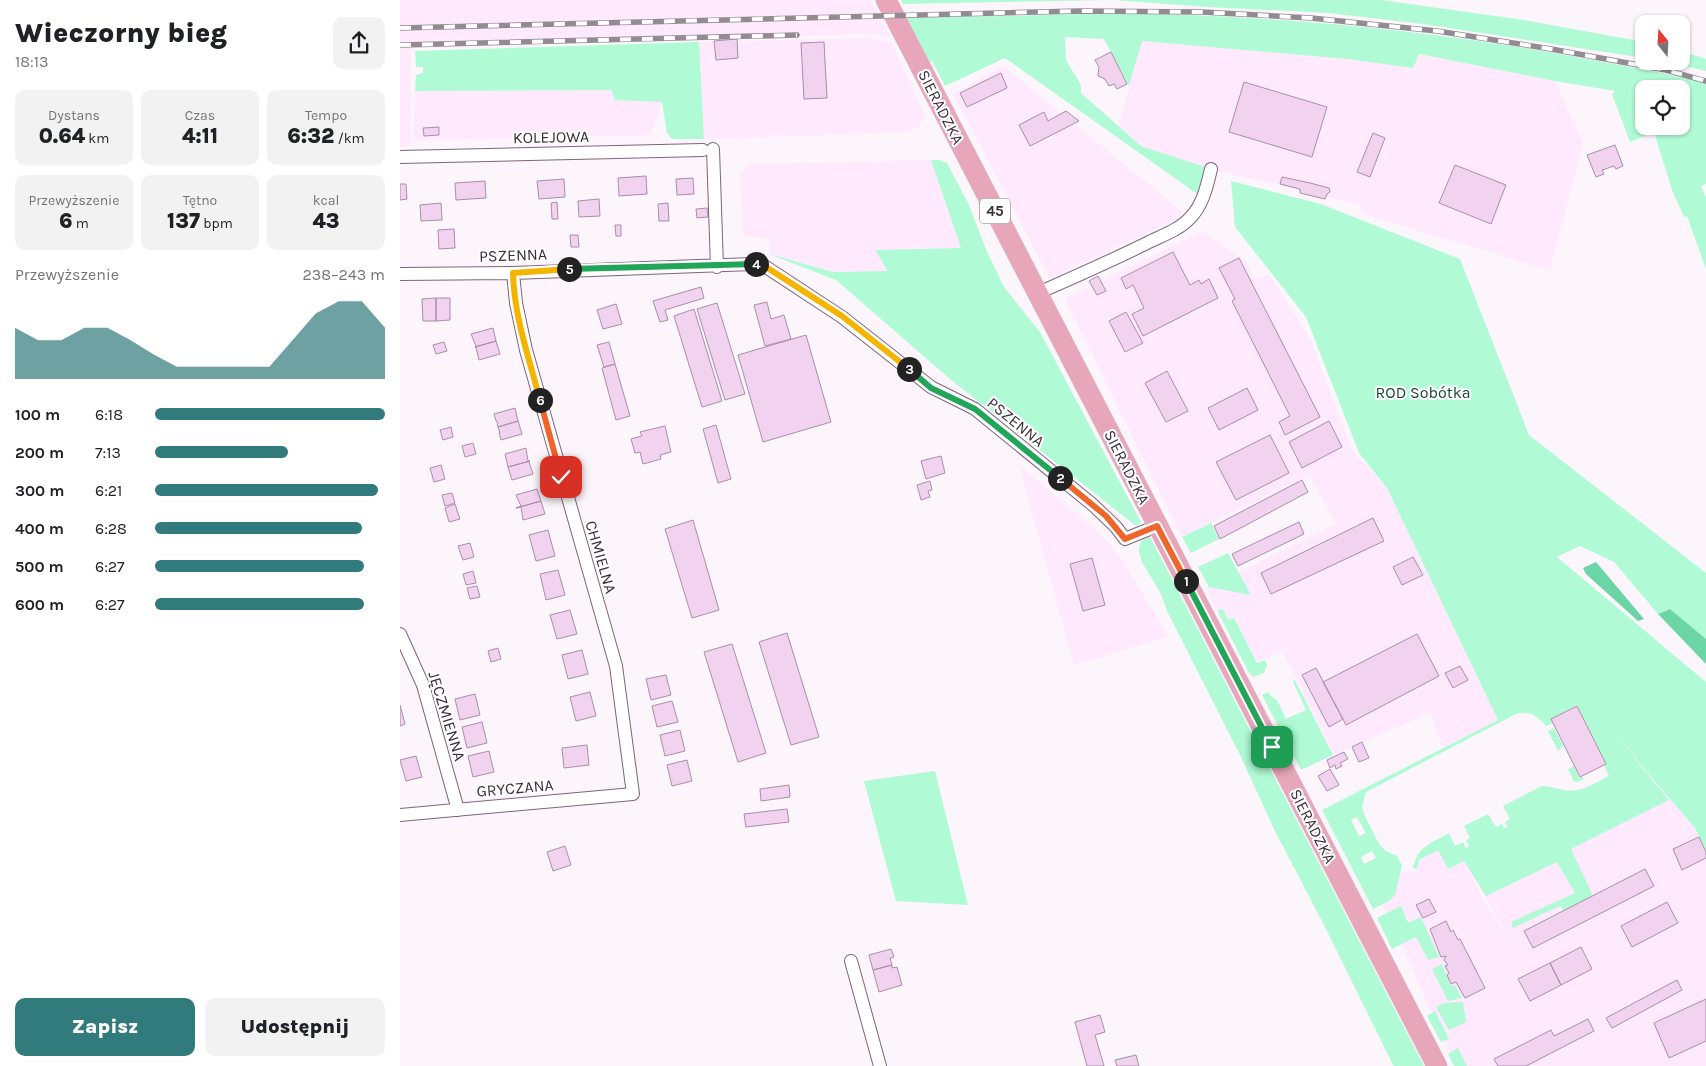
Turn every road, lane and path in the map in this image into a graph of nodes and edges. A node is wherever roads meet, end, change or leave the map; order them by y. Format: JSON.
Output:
{"nodes":[{"id":1,"x":886,"y":0,"type":"edge"},
{"id":2,"x":400,"y":157,"type":"edge"},
{"id":3,"x":1212,"y":169,"type":"dead end"},
{"id":4,"x":717,"y":266,"type":"junction"},
{"id":5,"x":513,"y":273,"type":"junction"},
{"id":6,"x":400,"y":274,"type":"edge"},
{"id":7,"x":1038,"y":293,"type":"junction"},
{"id":8,"x":1157,"y":526,"type":"junction"},
{"id":9,"x":400,"y":634,"type":"edge"},
{"id":10,"x":633,"y":794,"type":"joint"},
{"id":11,"x":458,"y":810,"type":"junction"},
{"id":12,"x":400,"y":815,"type":"edge"},
{"id":13,"x":851,"y":961,"type":"dead end"},
{"id":14,"x":880,"y":1066,"type":"edge"},
{"id":15,"x":1437,"y":1066,"type":"edge"}],
"edges":[{"from":1,"to":7,"type":"main road","name":"SIERADZKA","number":"45"},
{"from":2,"to":4,"type":"street","name":"KOLEJOWA"},
{"from":3,"to":7,"type":"street"},
{"from":4,"to":5,"type":"street","name":"PSZENNA"},
{"from":4,"to":8,"type":"street","name":"PSZENNA"},
{"from":5,"to":6,"type":"street","name":"PSZENNA"},
{"from":5,"to":10,"type":"street","name":"CHMIELNA"},
{"from":7,"to":8,"type":"main road","name":"SIERADZKA","number":"45"},
{"from":8,"to":15,"type":"main road","name":"SIERADZKA","number":"45"},
{"from":9,"to":11,"type":"street","name":"JĘCZMIENNA"},
{"from":10,"to":11,"type":"street","name":"GRYCZANA"},
{"from":11,"to":12,"type":"street","name":"GRYCZANA"},
{"from":13,"to":14,"type":"street"}]}
